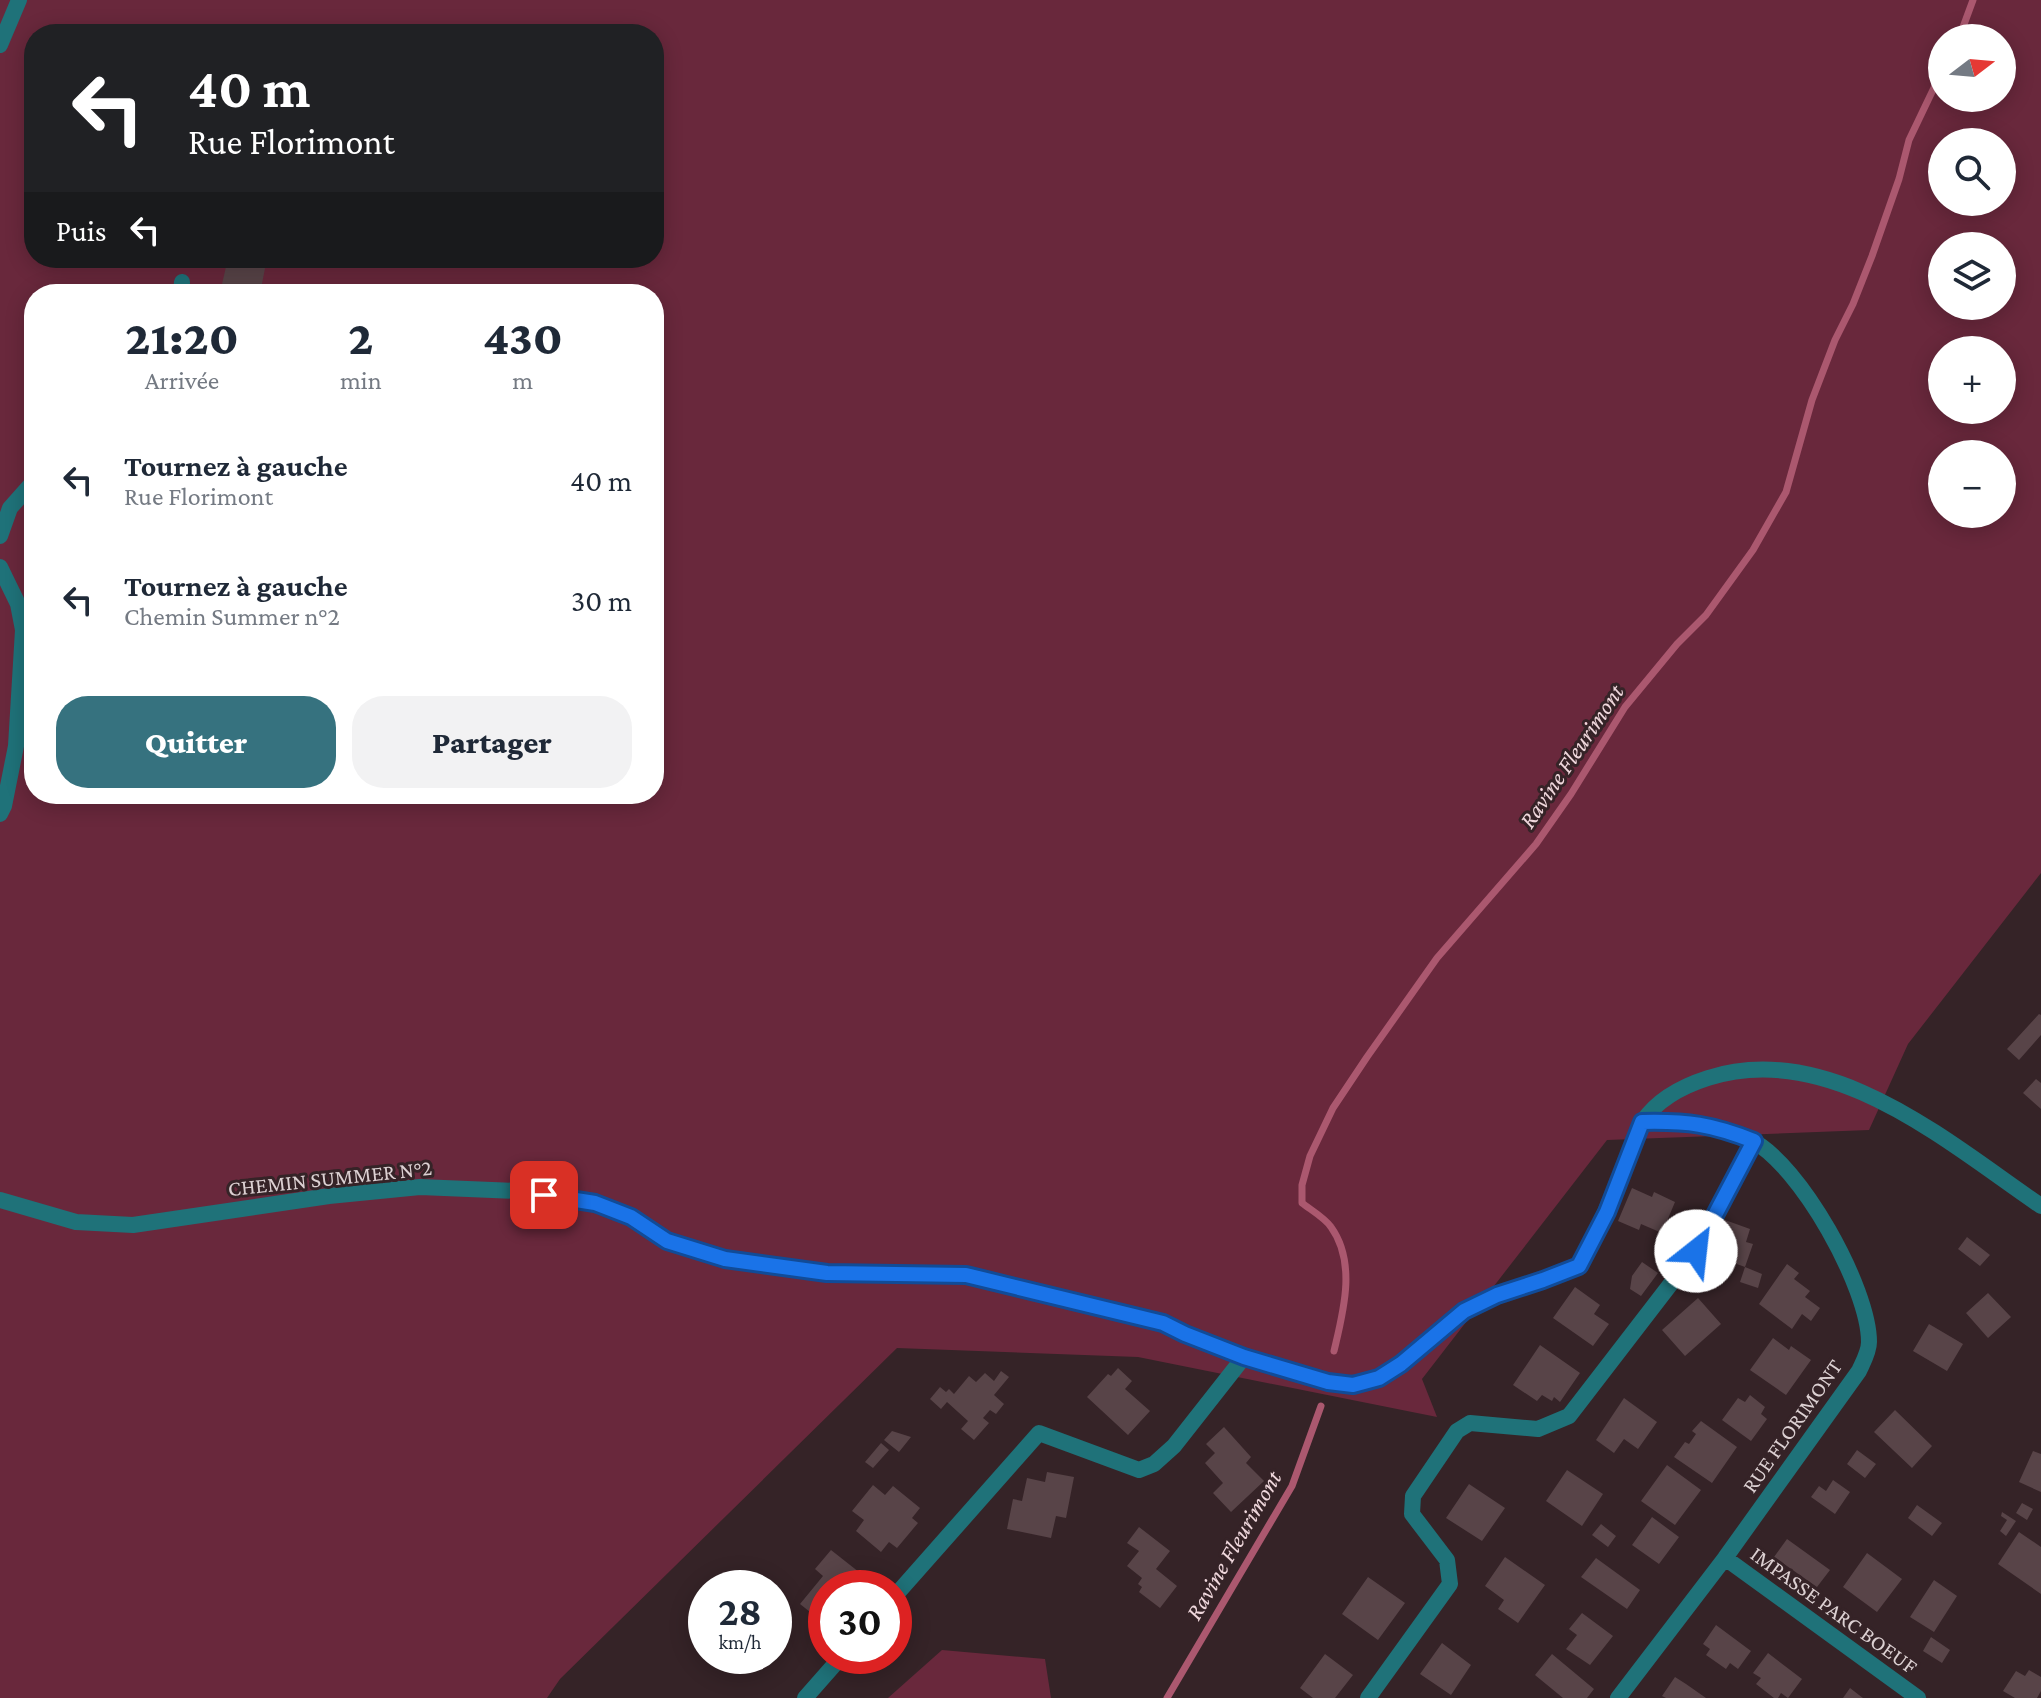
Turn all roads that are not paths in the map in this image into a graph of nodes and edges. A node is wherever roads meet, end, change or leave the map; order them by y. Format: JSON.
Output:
{"nodes":[{"id":1,"x":19,"y":0,"type":"edge"},
{"id":2,"x":0,"y":45,"type":"edge"},
{"id":3,"x":24,"y":492,"type":"edge"},
{"id":4,"x":0,"y":536,"type":"edge"},
{"id":5,"x":0,"y":567,"type":"edge"},
{"id":6,"x":0,"y":814,"type":"edge"},
{"id":7,"x":1642,"y":1122,"type":"junction"},
{"id":8,"x":1754,"y":1141,"type":"junction"},
{"id":9,"x":0,"y":1200,"type":"edge"},
{"id":10,"x":2041,"y":1206,"type":"edge"},
{"id":11,"x":1244,"y":1357,"type":"junction"},
{"id":12,"x":1725,"y":1558,"type":"junction"},
{"id":13,"x":912,"y":1577,"type":"edge"},
{"id":14,"x":826,"y":1674,"type":"edge"},
{"id":15,"x":805,"y":1698,"type":"edge"},
{"id":16,"x":1368,"y":1698,"type":"edge"},
{"id":17,"x":1618,"y":1698,"type":"edge"},
{"id":18,"x":1918,"y":1698,"type":"edge"}],
"edges":[{"from":1,"to":2,"type":"street"},
{"from":3,"to":4,"type":"street"},
{"from":5,"to":6,"type":"street"},
{"from":7,"to":8,"type":"street","name":"RUE FLORIMONT"},
{"from":7,"to":10,"type":"street","name":"CHEMIN SUMMER N°2"},
{"from":7,"to":11,"type":"street","name":"CHEMIN SUMMER N°2"},
{"from":8,"to":12,"type":"street","name":"RUE FLORIMONT"},
{"from":8,"to":16,"type":"street"},
{"from":9,"to":11,"type":"street","name":"CHEMIN SUMMER N°2"},
{"from":11,"to":13,"type":"street"},
{"from":12,"to":17,"type":"street","name":"RUE FLORIMONT"},
{"from":12,"to":18,"type":"street","name":"IMPASSE PARC BOEUF"},
{"from":14,"to":15,"type":"street"}]}
